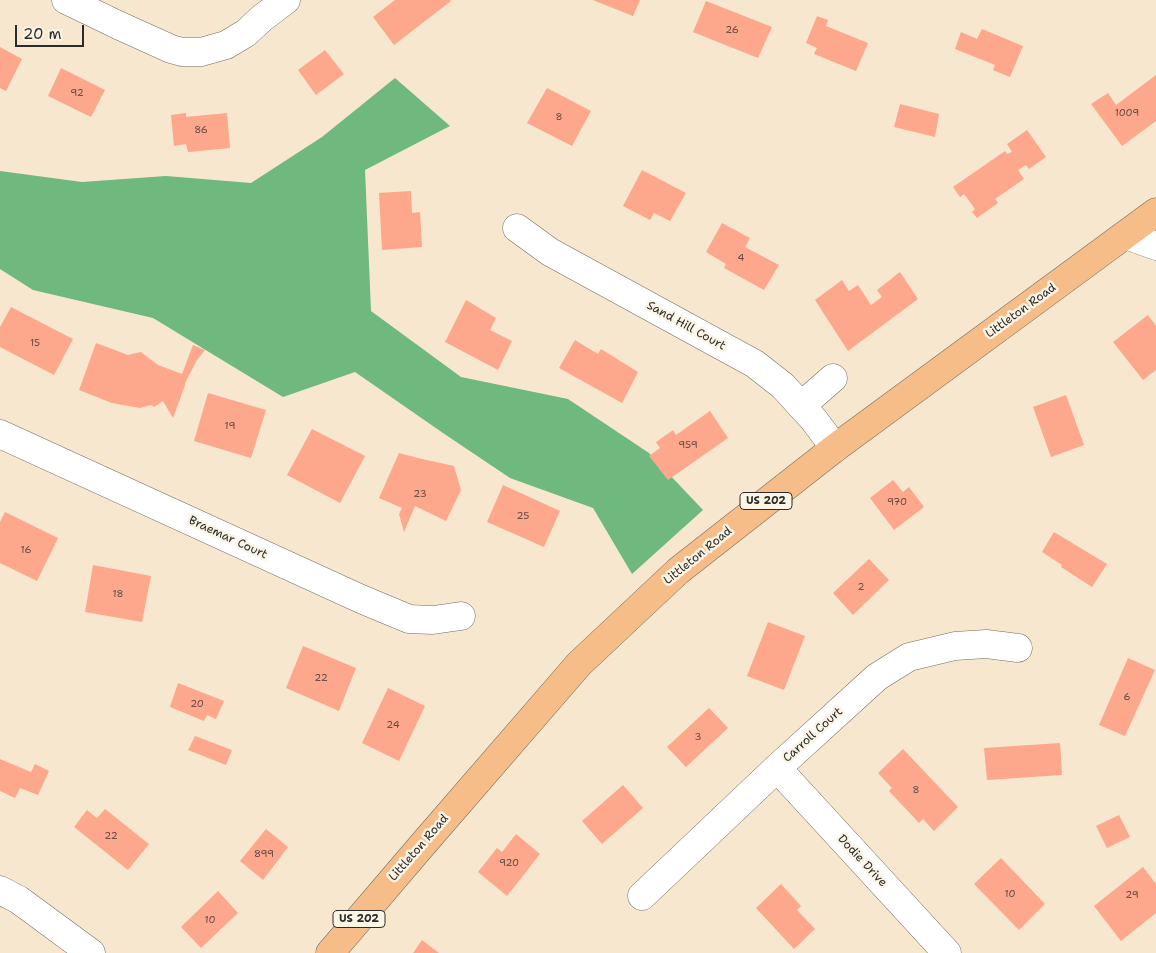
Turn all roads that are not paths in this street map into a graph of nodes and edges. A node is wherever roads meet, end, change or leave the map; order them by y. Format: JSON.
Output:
{"nodes":[{"id":1,"x":66,"y":0,"type":"edge"},
{"id":2,"x":286,"y":0,"type":"edge"},
{"id":3,"x":1156,"y":212,"type":"edge"},
{"id":4,"x":516,"y":228,"type":"dead end"},
{"id":5,"x":1126,"y":234,"type":"junction"},
{"id":6,"x":1156,"y":246,"type":"edge"},
{"id":7,"x":833,"y":378,"type":"dead end"},
{"id":8,"x":801,"y":406,"type":"junction"},
{"id":9,"x":0,"y":434,"type":"edge"},
{"id":10,"x":835,"y":448,"type":"junction"},
{"id":11,"x":461,"y":616,"type":"dead end"},
{"id":12,"x":1018,"y":648,"type":"dead end"},
{"id":13,"x":777,"y":768,"type":"junction"},
{"id":14,"x":0,"y":890,"type":"edge"},
{"id":15,"x":642,"y":896,"type":"dead end"},
{"id":16,"x":91,"y":953,"type":"edge"},
{"id":17,"x":330,"y":953,"type":"edge"},
{"id":18,"x":948,"y":953,"type":"edge"}],
"edges":[{"from":1,"to":2,"type":"street"},
{"from":3,"to":5,"type":"main road","name":"Littleton Road","number":"US 202"},
{"from":4,"to":8,"type":"street","name":"Sand Hill Court"},
{"from":5,"to":6,"type":"street"},
{"from":5,"to":10,"type":"main road","name":"Littleton Road","number":"US 202"},
{"from":7,"to":8,"type":"street"},
{"from":8,"to":10,"type":"street","name":"Sand Hill Court"},
{"from":9,"to":11,"type":"street","name":"Braemar Court"},
{"from":10,"to":17,"type":"main road","name":"Littleton Road","number":"US 202"},
{"from":12,"to":13,"type":"street","name":"Carroll Court"},
{"from":13,"to":15,"type":"street","name":"Carroll Court"},
{"from":13,"to":18,"type":"street","name":"Dodie Drive"},
{"from":14,"to":16,"type":"street"}]}
